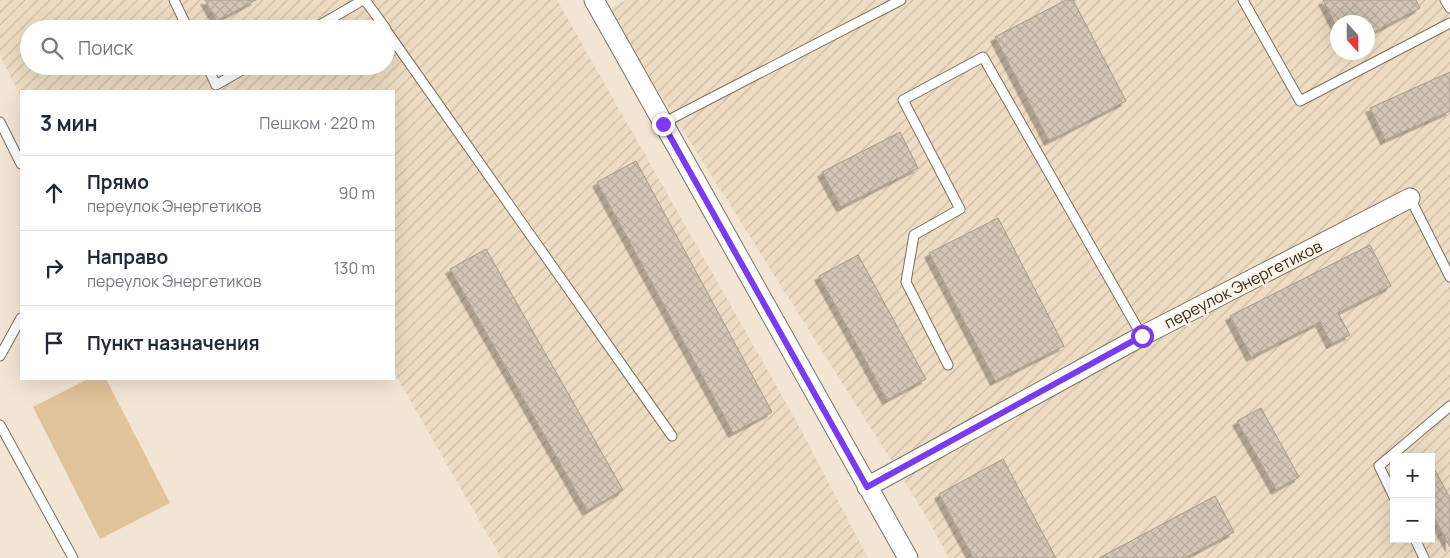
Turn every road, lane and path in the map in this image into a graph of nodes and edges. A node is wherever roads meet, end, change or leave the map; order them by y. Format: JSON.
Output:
{"nodes":[{"id":1,"x":174,"y":0,"type":"edge"},
{"id":2,"x":364,"y":0,"type":"edge"},
{"id":3,"x":594,"y":0,"type":"edge"},
{"id":4,"x":901,"y":0,"type":"edge"},
{"id":5,"x":1243,"y":0,"type":"edge"},
{"id":6,"x":1445,"y":0,"type":"edge"},
{"id":7,"x":1450,"y":8,"type":"edge"},
{"id":8,"x":184,"y":20,"type":"edge"},
{"id":9,"x":329,"y":20,"type":"edge"},
{"id":10,"x":379,"y":20,"type":"edge"},
{"id":11,"x":1450,"y":22,"type":"edge"},
{"id":12,"x":395,"y":42,"type":"edge"},
{"id":13,"x":211,"y":75,"type":"edge"},
{"id":14,"x":233,"y":75,"type":"edge"},
{"id":15,"x":0,"y":122,"type":"edge"},
{"id":16,"x":663,"y":124,"type":"junction"},
{"id":17,"x":20,"y":162,"type":"edge"},
{"id":18,"x":1410,"y":198,"type":"joint"},
{"id":19,"x":1446,"y":261,"type":"edge"},
{"id":20,"x":1450,"y":277,"type":"edge"},
{"id":21,"x":20,"y":320,"type":"edge"},
{"id":22,"x":1142,"y":336,"type":"junction"},
{"id":23,"x":0,"y":356,"type":"edge"},
{"id":24,"x":948,"y":365,"type":"dead end"},
{"id":25,"x":1450,"y":406,"type":"edge"},
{"id":26,"x":0,"y":425,"type":"edge"},
{"id":27,"x":672,"y":436,"type":"dead end"},
{"id":28,"x":1394,"y":453,"type":"edge"},
{"id":29,"x":1390,"y":456,"type":"edge"},
{"id":30,"x":867,"y":487,"type":"junction"},
{"id":31,"x":1390,"y":489,"type":"edge"},
{"id":32,"x":1417,"y":543,"type":"edge"},
{"id":33,"x":73,"y":558,"type":"edge"},
{"id":34,"x":908,"y":558,"type":"edge"},
{"id":35,"x":1424,"y":558,"type":"edge"}],
"edges":[{"from":1,"to":8,"type":"lane"},
{"from":2,"to":9,"type":"lane"},
{"from":2,"to":10,"type":"lane"},
{"from":3,"to":16,"type":"street"},
{"from":4,"to":16,"type":"lane"},
{"from":5,"to":11,"type":"lane"},
{"from":6,"to":7,"type":"lane"},
{"from":12,"to":27,"type":"lane"},
{"from":13,"to":14,"type":"lane"},
{"from":15,"to":17,"type":"lane"},
{"from":16,"to":30,"type":"street"},
{"from":18,"to":19,"type":"lane"},
{"from":18,"to":22,"type":"street","name":"переулок Энергетиков"},
{"from":19,"to":20,"type":"lane"},
{"from":21,"to":23,"type":"lane"},
{"from":22,"to":24,"type":"lane"},
{"from":22,"to":30,"type":"street","name":"переулок Энергетиков"},
{"from":25,"to":28,"type":"lane"},
{"from":26,"to":33,"type":"lane"},
{"from":29,"to":31,"type":"lane"},
{"from":30,"to":34,"type":"street"},
{"from":32,"to":35,"type":"lane"}]}
